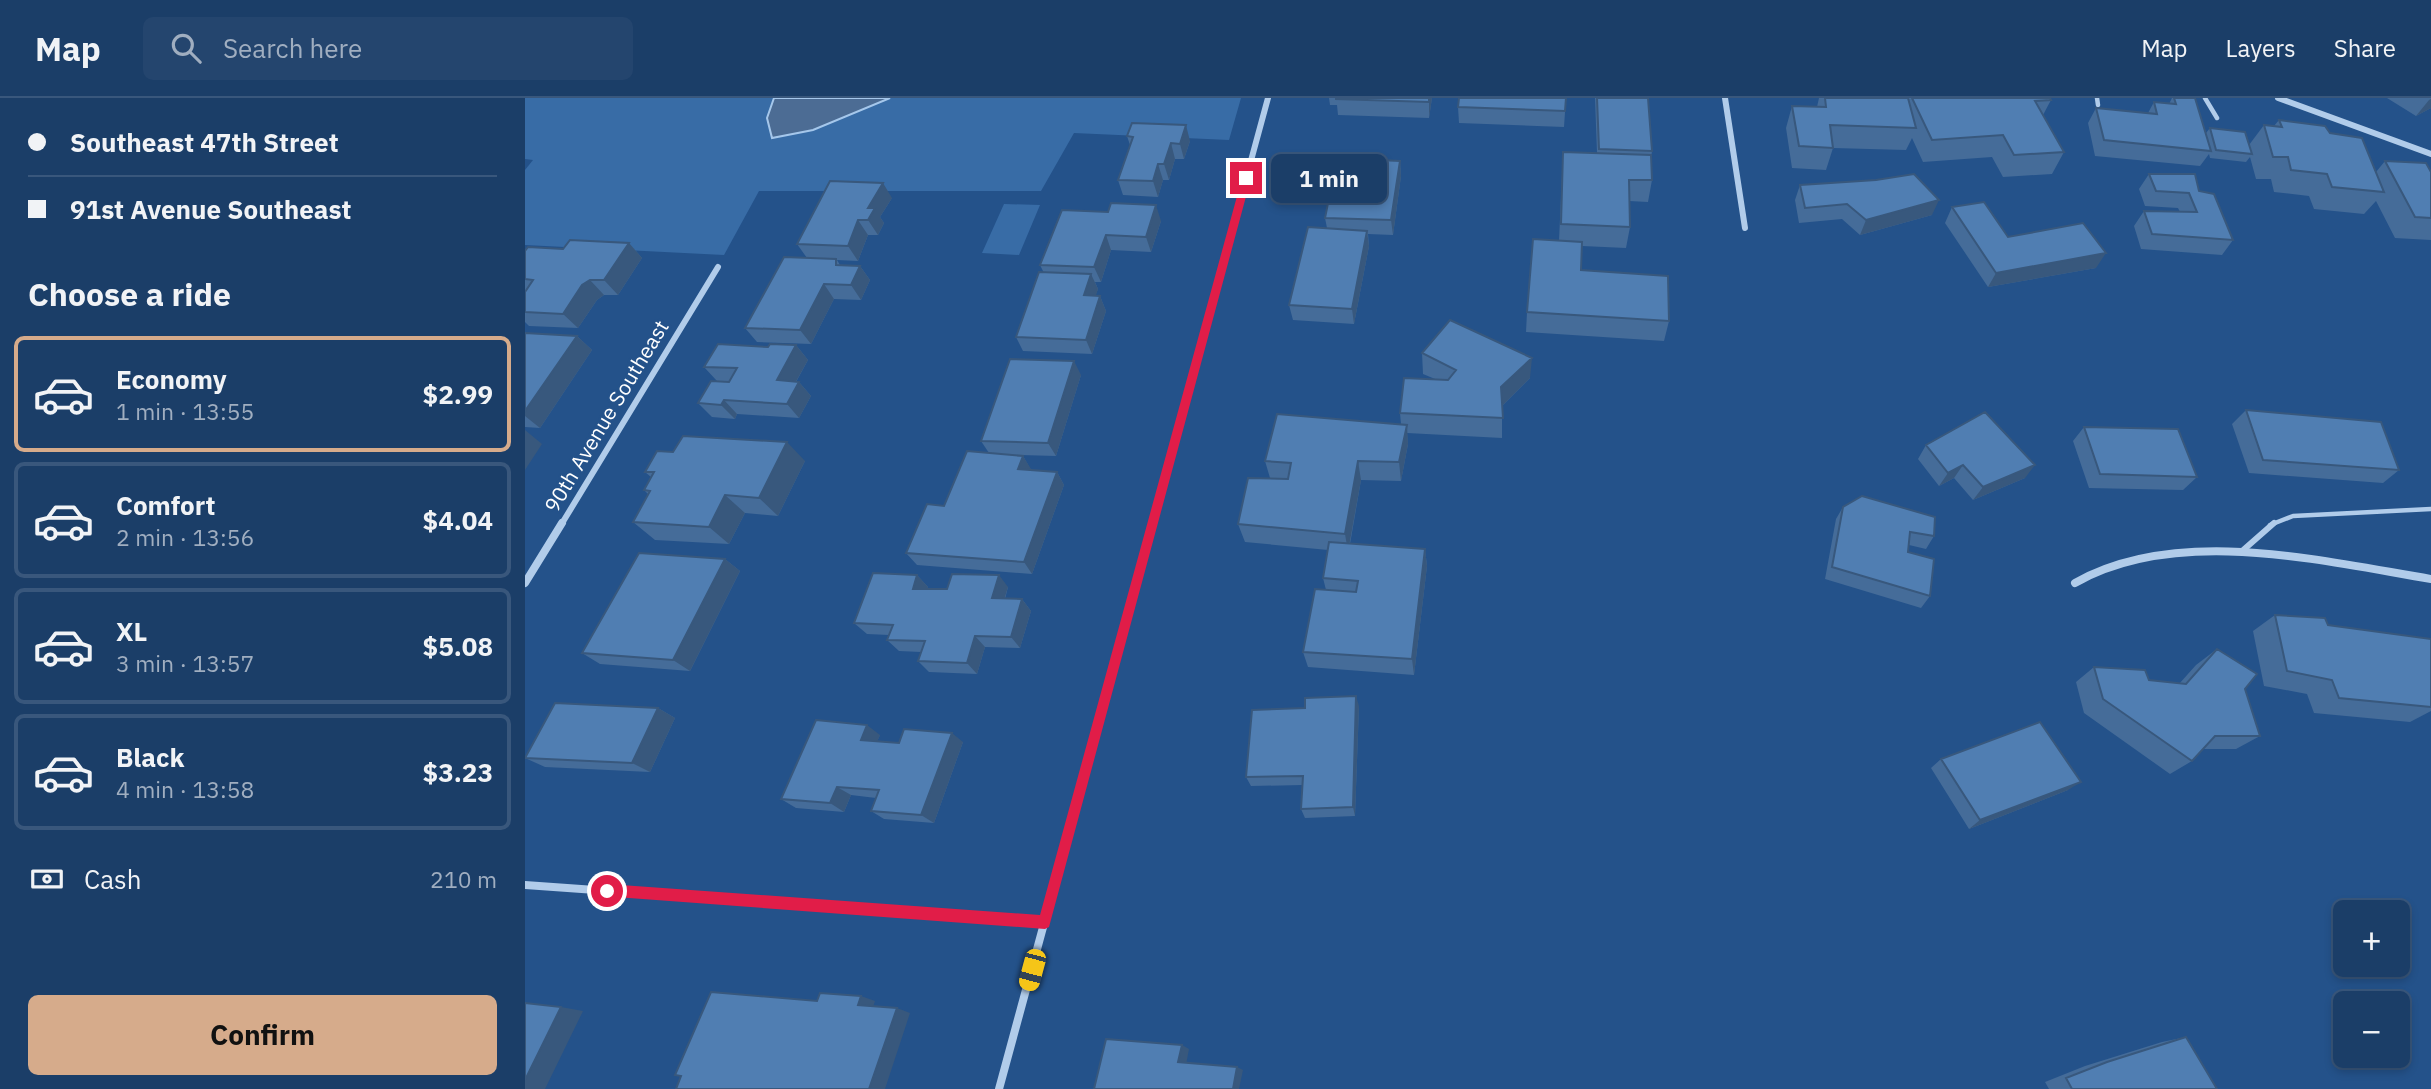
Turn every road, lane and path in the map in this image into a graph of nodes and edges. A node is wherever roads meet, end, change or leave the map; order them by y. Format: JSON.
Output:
{"nodes":[{"id":1,"x":1268,"y":98,"type":"edge"},
{"id":2,"x":1725,"y":98,"type":"edge"},
{"id":3,"x":2097,"y":98,"type":"edge"},
{"id":4,"x":2205,"y":98,"type":"edge"},
{"id":5,"x":2278,"y":98,"type":"edge"},
{"id":6,"x":2098,"y":105,"type":"edge"},
{"id":7,"x":2217,"y":118,"type":"dead end"},
{"id":8,"x":2431,"y":154,"type":"edge"},
{"id":9,"x":1745,"y":228,"type":"dead end"},
{"id":10,"x":718,"y":267,"type":"dead end"},
{"id":11,"x":2431,"y":509,"type":"edge"},
{"id":12,"x":2239,"y":555,"type":"junction"},
{"id":13,"x":2431,"y":579,"type":"edge"},
{"id":14,"x":525,"y":583,"type":"edge"},
{"id":15,"x":2075,"y":583,"type":"dead end"},
{"id":16,"x":525,"y":885,"type":"edge"},
{"id":17,"x":1045,"y":922,"type":"junction"},
{"id":18,"x":999,"y":1089,"type":"edge"}],
"edges":[{"from":1,"to":17,"type":"street"},
{"from":2,"to":9,"type":"street"},
{"from":3,"to":6,"type":"lane"},
{"from":4,"to":7,"type":"lane"},
{"from":5,"to":8,"type":"street"},
{"from":10,"to":14,"type":"street","name":"90th Avenue Southeast"},
{"from":11,"to":12,"type":"lane"},
{"from":12,"to":13,"type":"street"},
{"from":12,"to":15,"type":"street"},
{"from":16,"to":17,"type":"street"},
{"from":17,"to":18,"type":"street"}]}
